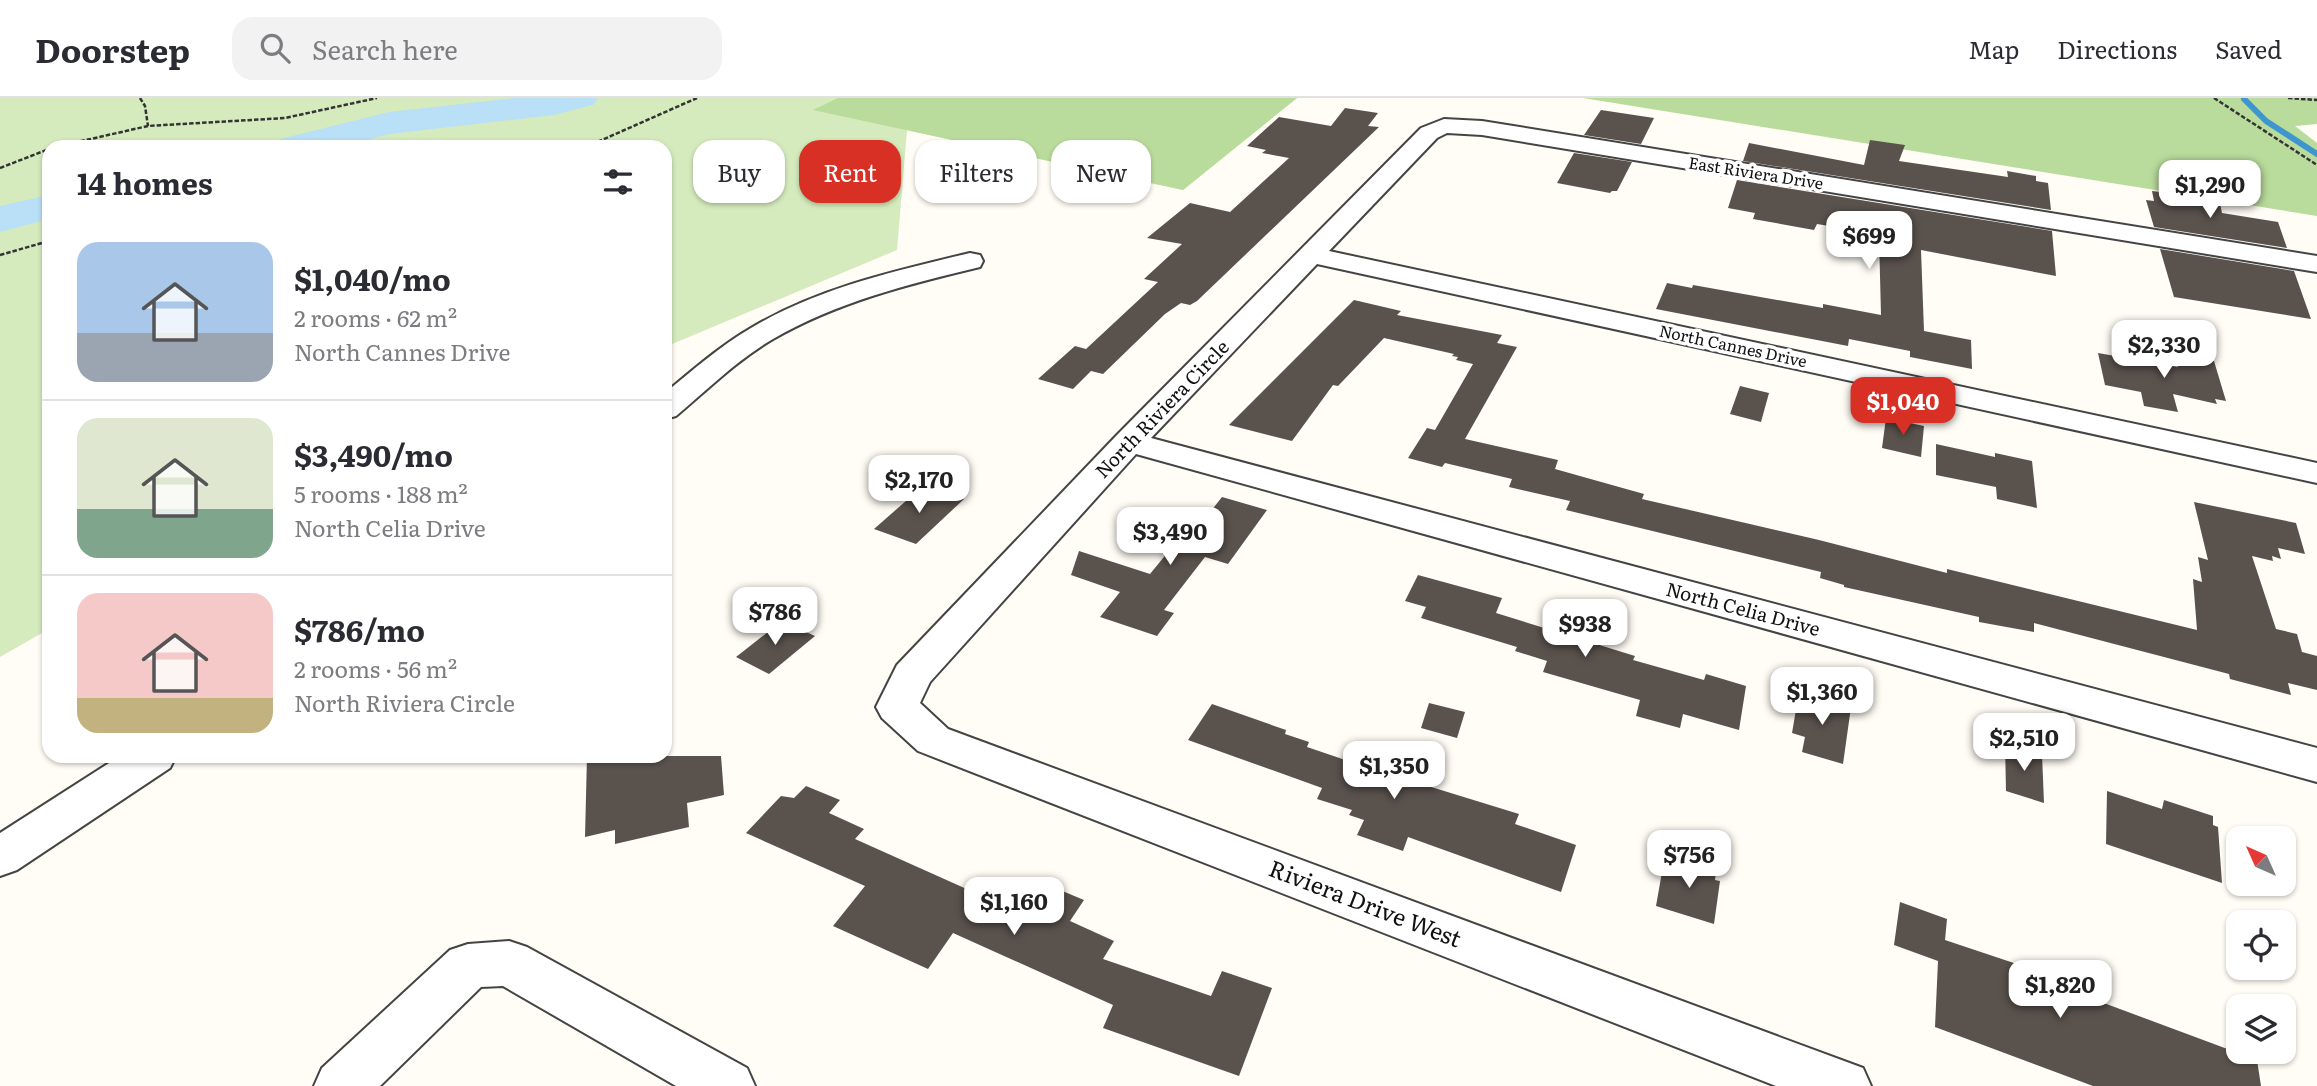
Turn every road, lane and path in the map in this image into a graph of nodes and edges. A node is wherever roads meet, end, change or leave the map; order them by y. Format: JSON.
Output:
{"nodes":[{"id":1,"x":140,"y":98,"type":"edge"},
{"id":2,"x":377,"y":98,"type":"edge"},
{"id":3,"x":697,"y":98,"type":"edge"},
{"id":4,"x":2214,"y":98,"type":"edge"},
{"id":5,"x":2288,"y":98,"type":"edge"},
{"id":6,"x":2317,"y":100,"type":"edge"},
{"id":7,"x":148,"y":126,"type":"junction"},
{"id":8,"x":1444,"y":126,"type":"joint"},
{"id":9,"x":86,"y":140,"type":"edge"},
{"id":10,"x":605,"y":140,"type":"edge"},
{"id":11,"x":42,"y":152,"type":"edge"},
{"id":12,"x":2317,"y":165,"type":"edge"},
{"id":13,"x":0,"y":168,"type":"edge"},
{"id":14,"x":42,"y":243,"type":"edge"},
{"id":15,"x":0,"y":255,"type":"edge"},
{"id":16,"x":1312,"y":256,"type":"junction"},
{"id":17,"x":970,"y":261,"type":"dead end"},
{"id":18,"x":2317,"y":264,"type":"edge"},
{"id":19,"x":672,"y":403,"type":"edge"},
{"id":20,"x":1129,"y":442,"type":"junction"},
{"id":21,"x":2317,"y":473,"type":"edge"},
{"id":22,"x":897,"y":707,"type":"joint"},
{"id":23,"x":143,"y":763,"type":"edge"},
{"id":24,"x":2317,"y":765,"type":"edge"},
{"id":25,"x":0,"y":857,"type":"edge"},
{"id":26,"x":342,"y":1086,"type":"edge"},
{"id":27,"x":727,"y":1086,"type":"edge"},
{"id":28,"x":1843,"y":1086,"type":"edge"}],
"edges":[{"from":1,"to":7,"type":"path"},
{"from":2,"to":7,"type":"path"},
{"from":3,"to":10,"type":"path"},
{"from":4,"to":12,"type":"path"},
{"from":5,"to":6,"type":"path"},
{"from":7,"to":9,"type":"path"},
{"from":8,"to":16,"type":"street","name":"North Riviera Circle"},
{"from":8,"to":18,"type":"street","name":"East Riviera Drive"},
{"from":11,"to":13,"type":"path"},
{"from":14,"to":15,"type":"path"},
{"from":16,"to":20,"type":"street","name":"North Riviera Circle"},
{"from":16,"to":21,"type":"street","name":"North Cannes Drive"},
{"from":17,"to":19,"type":"street"},
{"from":20,"to":22,"type":"street","name":"North Riviera Circle"},
{"from":20,"to":24,"type":"street","name":"North Celia Drive"},
{"from":22,"to":28,"type":"street","name":"Riviera Drive West"},
{"from":23,"to":25,"type":"street"},
{"from":26,"to":27,"type":"street"}]}
